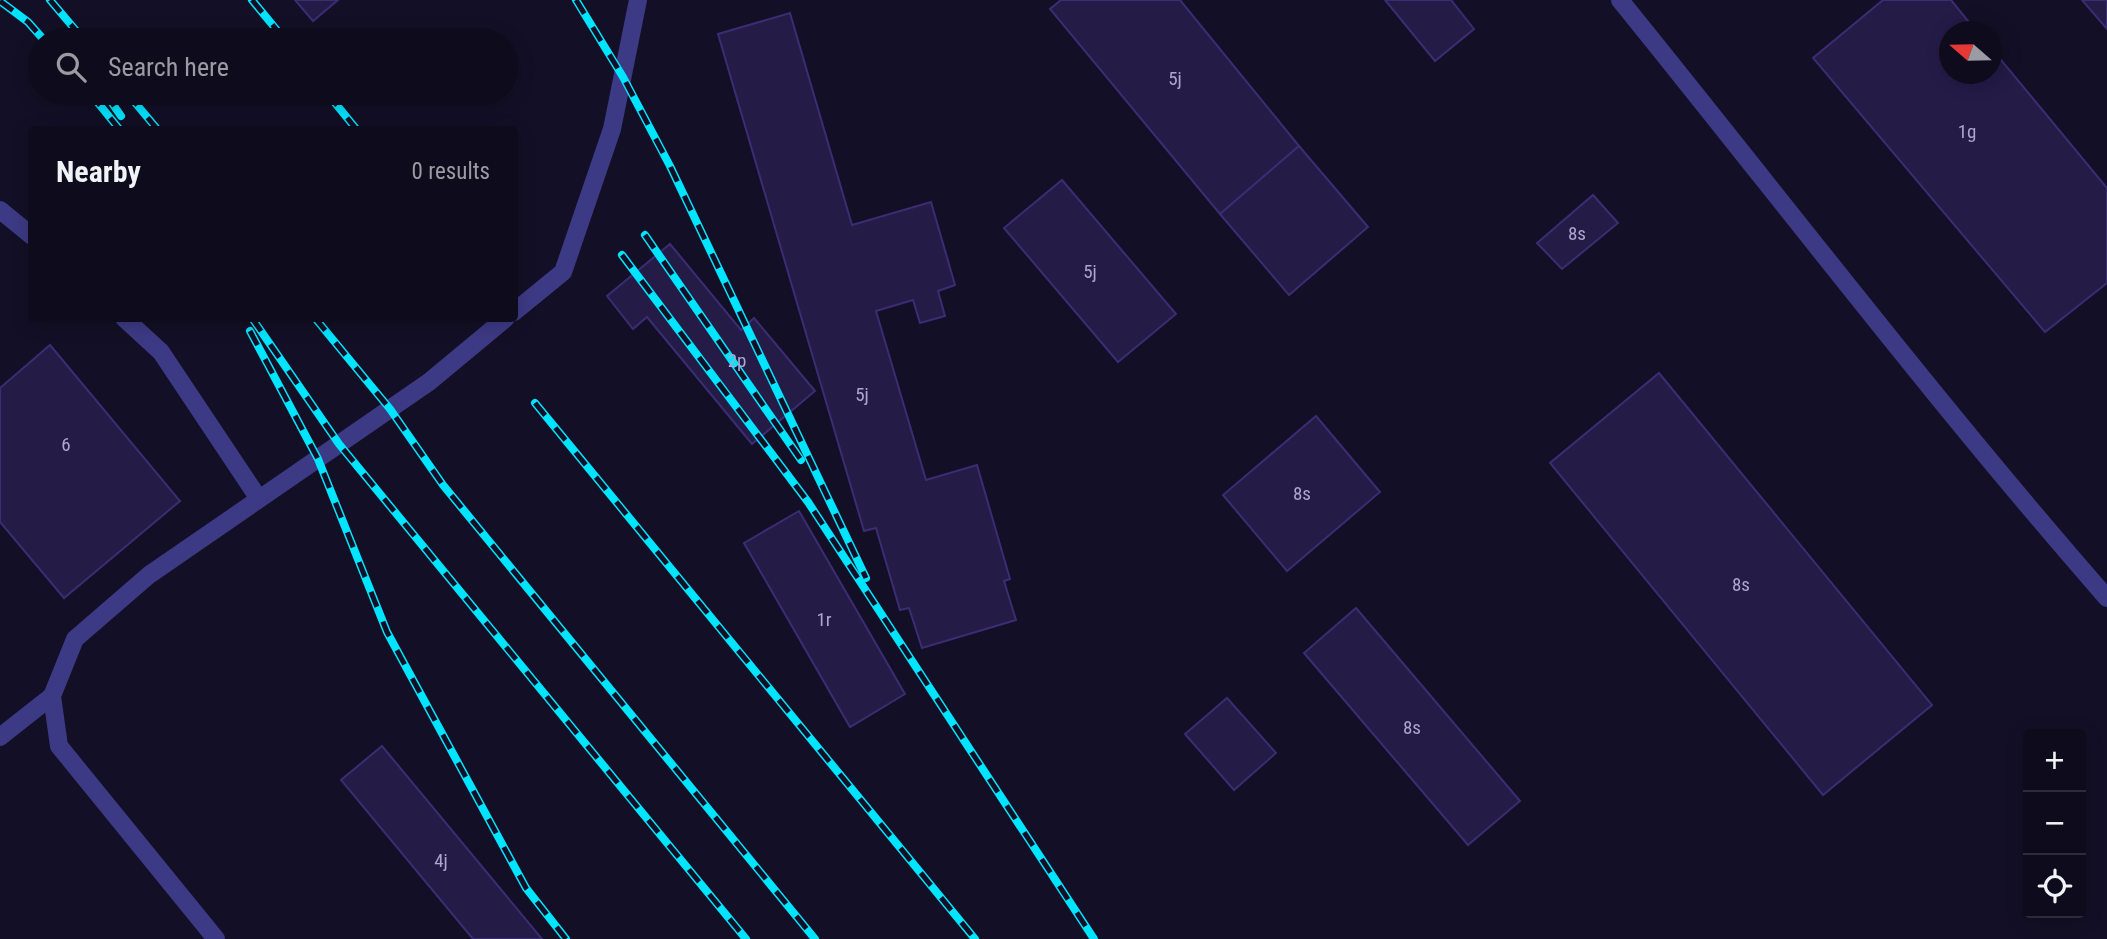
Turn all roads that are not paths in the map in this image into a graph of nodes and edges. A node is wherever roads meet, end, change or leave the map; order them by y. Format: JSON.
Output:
{"nodes":[{"id":1,"x":638,"y":0,"type":"edge"},
{"id":2,"x":1620,"y":0,"type":"edge"},
{"id":3,"x":0,"y":210,"type":"edge"},
{"id":4,"x":28,"y":233,"type":"edge"},
{"id":5,"x":518,"y":309,"type":"edge"},
{"id":6,"x":128,"y":322,"type":"edge"},
{"id":7,"x":501,"y":322,"type":"edge"},
{"id":8,"x":259,"y":499,"type":"junction"},
{"id":9,"x":2107,"y":598,"type":"edge"},
{"id":10,"x":52,"y":696,"type":"junction"},
{"id":11,"x":0,"y":737,"type":"edge"},
{"id":12,"x":216,"y":939,"type":"edge"}],
"edges":[{"from":1,"to":5,"type":"lane"},
{"from":2,"to":9,"type":"lane"},
{"from":3,"to":4,"type":"lane"},
{"from":6,"to":8,"type":"lane"},
{"from":7,"to":8,"type":"lane"},
{"from":8,"to":10,"type":"lane"},
{"from":10,"to":11,"type":"lane"},
{"from":10,"to":12,"type":"lane"}]}
